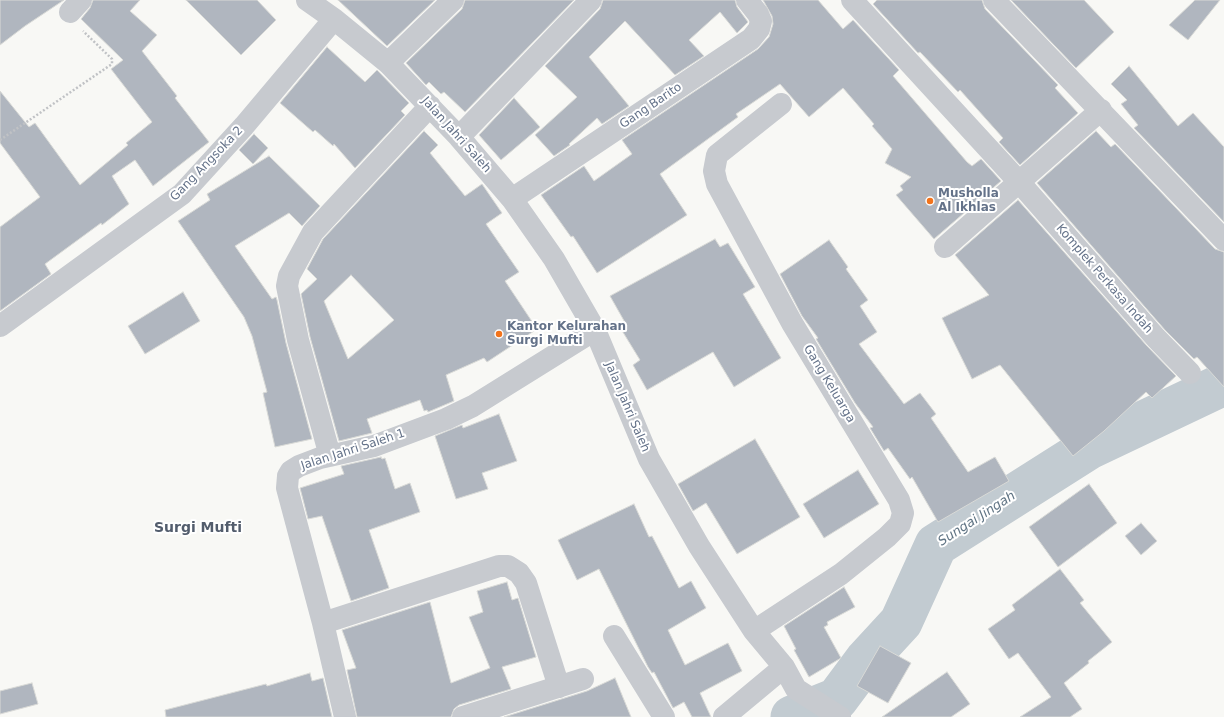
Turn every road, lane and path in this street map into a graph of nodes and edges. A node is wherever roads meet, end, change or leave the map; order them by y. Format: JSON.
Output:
{"nodes":[{"id":1,"x":307,"y":0,"type":"edge"},
{"id":2,"x":453,"y":0,"type":"edge"},
{"id":3,"x":592,"y":0,"type":"edge"},
{"id":4,"x":747,"y":0,"type":"edge"},
{"id":5,"x":852,"y":0,"type":"edge"},
{"id":6,"x":994,"y":0,"type":"edge"},
{"id":7,"x":75,"y":6,"type":"edge"},
{"id":8,"x":334,"y":19,"type":"junction"},
{"id":9,"x":388,"y":63,"type":"junction"},
{"id":10,"x":781,"y":104,"type":"dead end"},
{"id":11,"x":430,"y":106,"type":"junction"},
{"id":12,"x":1101,"y":110,"type":"junction"},
{"id":13,"x":459,"y":137,"type":"junction"},
{"id":14,"x":0,"y":140,"type":"edge"},
{"id":15,"x":1020,"y":183,"type":"junction"},
{"id":16,"x":512,"y":199,"type":"junction"},
{"id":17,"x":1224,"y":240,"type":"edge"},
{"id":18,"x":946,"y":247,"type":"dead end"},
{"id":19,"x":0,"y":326,"type":"edge"},
{"id":20,"x":594,"y":330,"type":"junction"},
{"id":21,"x":1190,"y":373,"type":"dead end"},
{"id":22,"x":330,"y":456,"type":"junction"},
{"id":23,"x":323,"y":622,"type":"junction"},
{"id":24,"x":754,"y":631,"type":"junction"},
{"id":25,"x":614,"y":636,"type":"dead end"},
{"id":26,"x":784,"y":667,"type":"junction"},
{"id":27,"x":583,"y":679,"type":"dead end"},
{"id":28,"x":559,"y":687,"type":"junction"},
{"id":29,"x":838,"y":716,"type":"edge"},
{"id":30,"x":345,"y":717,"type":"edge"},
{"id":31,"x":463,"y":717,"type":"edge"},
{"id":32,"x":664,"y":717,"type":"edge"},
{"id":33,"x":724,"y":717,"type":"edge"}],
"edges":[{"from":1,"to":8,"type":"street","name":"Jalan Jahri Saleh"},
{"from":2,"to":9,"type":"street"},
{"from":3,"to":13,"type":"street"},
{"from":4,"to":16,"type":"street","name":"Gang Barito"},
{"from":5,"to":15,"type":"street","name":"Komplek Perkasa Indah"},
{"from":6,"to":12,"type":"street"},
{"from":7,"to":14,"type":"path"},
{"from":8,"to":9,"type":"street","name":"Jalan Jahri Saleh"},
{"from":8,"to":19,"type":"street","name":"Gang Angsoka 2"},
{"from":9,"to":11,"type":"street","name":"Jalan Jahri Saleh"},
{"from":10,"to":24,"type":"street","name":"Gang Keluarga"},
{"from":11,"to":13,"type":"street","name":"Jalan Jahri Saleh"},
{"from":11,"to":22,"type":"street"},
{"from":12,"to":15,"type":"street"},
{"from":12,"to":17,"type":"street"},
{"from":13,"to":16,"type":"street","name":"Jalan Jahri Saleh"},
{"from":15,"to":18,"type":"street"},
{"from":15,"to":21,"type":"street","name":"Komplek Perkasa Indah"},
{"from":16,"to":20,"type":"street","name":"Jalan Jahri Saleh"},
{"from":20,"to":22,"type":"street","name":"Jalan Jahri Saleh 1"},
{"from":20,"to":24,"type":"street","name":"Jalan Jahri Saleh"},
{"from":22,"to":23,"type":"street","name":"Jalan Jahri Saleh 1"},
{"from":23,"to":28,"type":"street"},
{"from":23,"to":30,"type":"street","name":"Jalan Jahri Saleh 1"},
{"from":24,"to":26,"type":"street","name":"Jalan Jahri Saleh"},
{"from":25,"to":32,"type":"street"},
{"from":26,"to":29,"type":"street","name":"Jalan Jahri Saleh"},
{"from":26,"to":33,"type":"street"},
{"from":27,"to":28,"type":"street"},
{"from":28,"to":31,"type":"street"}]}
